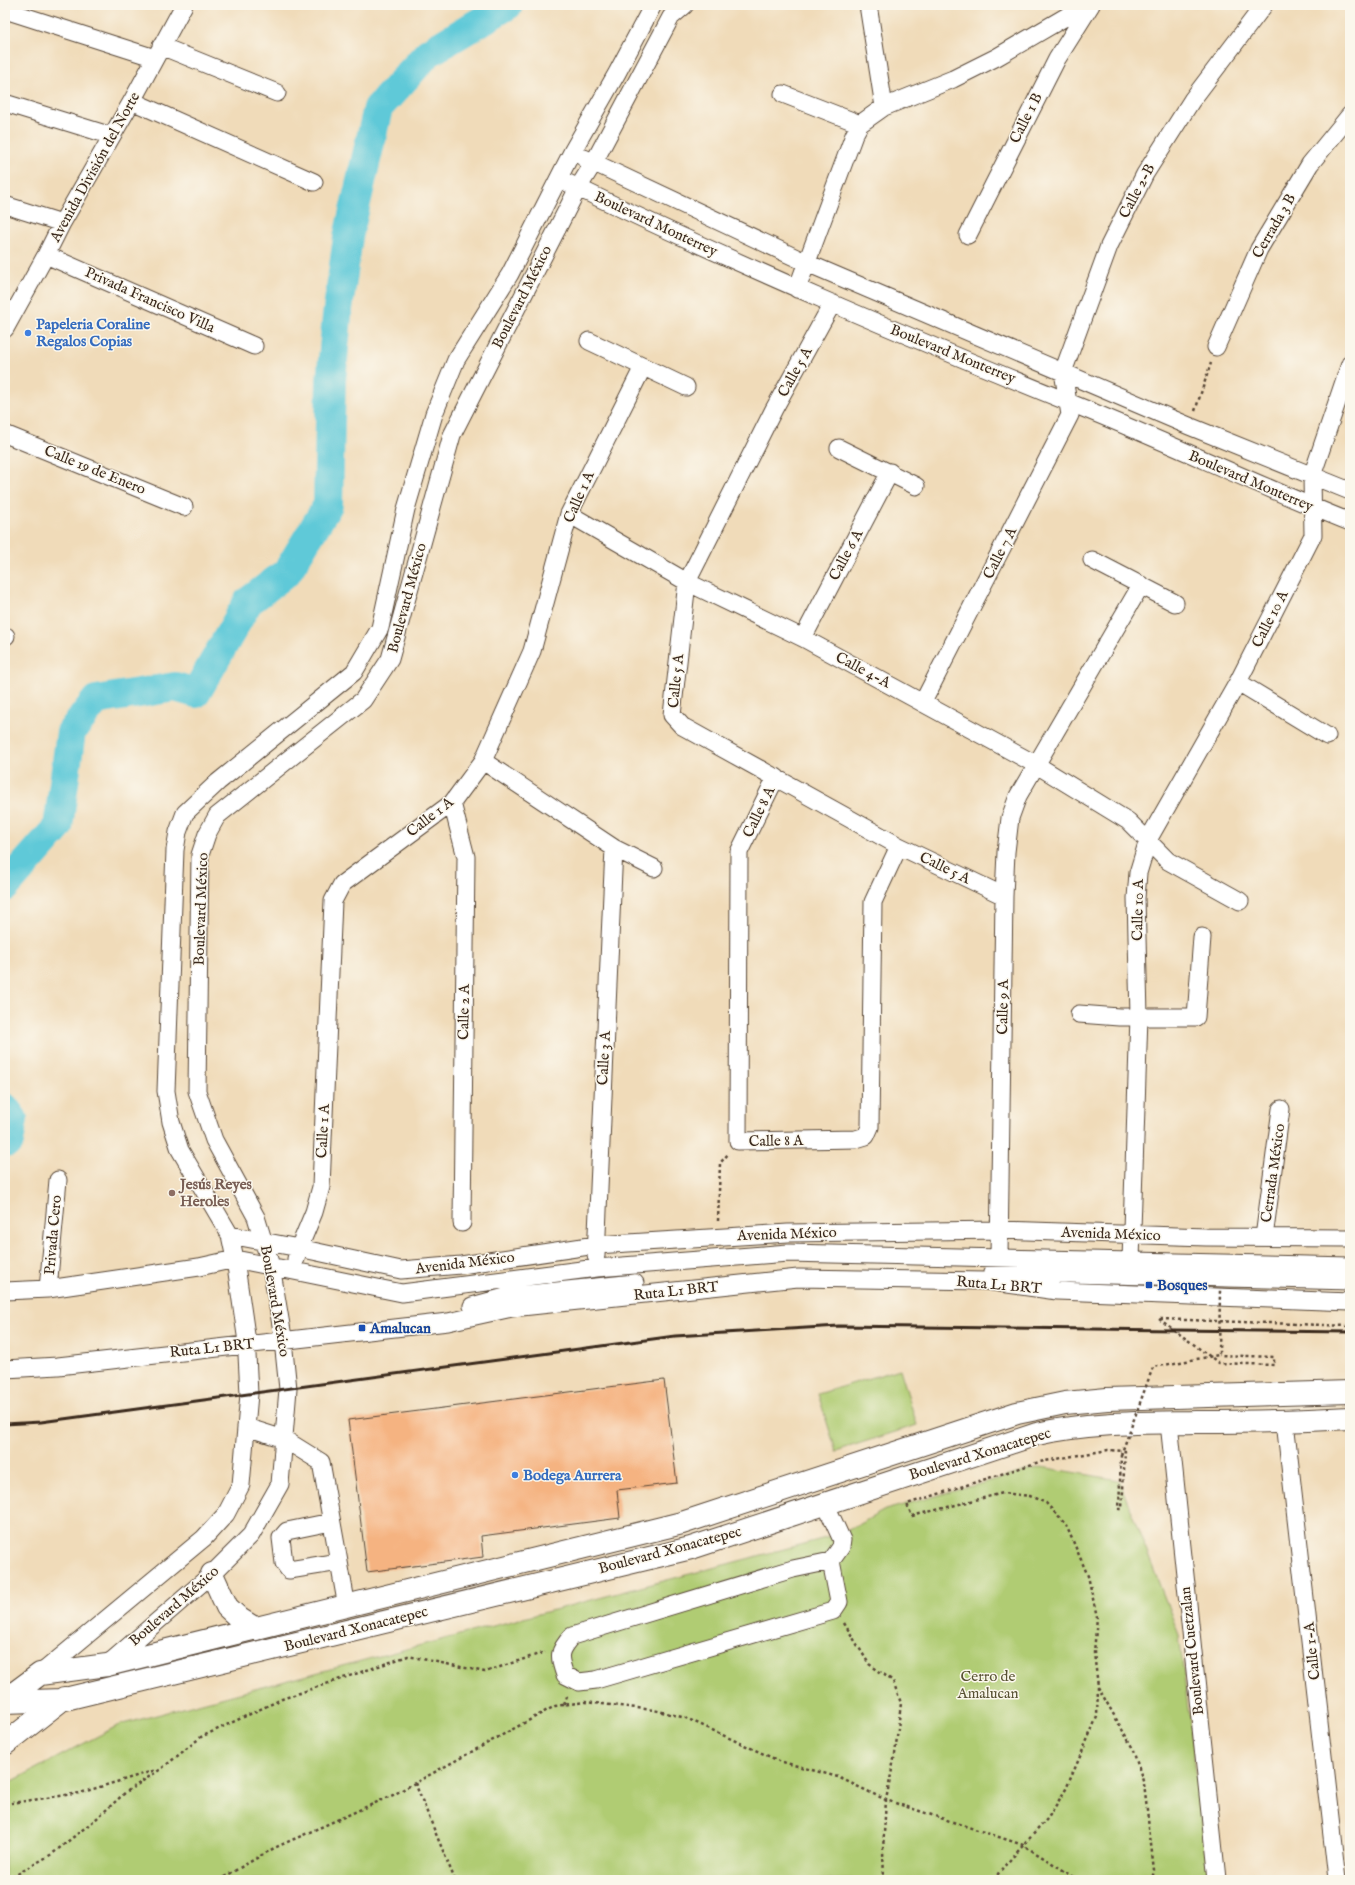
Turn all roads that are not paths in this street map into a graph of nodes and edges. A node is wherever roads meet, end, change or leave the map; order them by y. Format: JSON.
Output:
{"nodes":[{"id":1,"x":184,"y":5,"type":"edge"},
{"id":2,"x":653,"y":5,"type":"edge"},
{"id":3,"x":685,"y":5,"type":"edge"},
{"id":4,"x":868,"y":5,"type":"edge"},
{"id":5,"x":1086,"y":5,"type":"edge"},
{"id":6,"x":1090,"y":5,"type":"edge"},
{"id":7,"x":1264,"y":5,"type":"edge"},
{"id":8,"x":5,"y":10,"type":"edge"},
{"id":9,"x":158,"y":52,"type":"junction"},
{"id":10,"x":277,"y":93,"type":"dead end"},
{"id":11,"x":783,"y":94,"type":"dead end"},
{"id":12,"x":132,"y":101,"type":"junction"},
{"id":13,"x":5,"y":103,"type":"edge"},
{"id":14,"x":884,"y":107,"type":"junction"},
{"id":15,"x":1350,"y":115,"type":"edge"},
{"id":16,"x":860,"y":124,"type":"junction"},
{"id":17,"x":112,"y":136,"type":"junction"},
{"id":18,"x":572,"y":152,"type":"junction"},
{"id":19,"x":593,"y":164,"type":"junction"},
{"id":20,"x":559,"y":178,"type":"junction"},
{"id":21,"x":314,"y":182,"type":"dead end"},
{"id":22,"x":578,"y":188,"type":"junction"},
{"id":23,"x":5,"y":205,"type":"edge"},
{"id":24,"x":62,"y":223,"type":"junction"},
{"id":25,"x":968,"y":235,"type":"dead end"},
{"id":26,"x":46,"y":254,"type":"junction"},
{"id":27,"x":807,"y":263,"type":"junction"},
{"id":28,"x":797,"y":289,"type":"junction"},
{"id":29,"x":832,"y":304,"type":"junction"},
{"id":30,"x":11,"y":308,"type":"edge"},
{"id":31,"x":5,"y":328,"type":"edge"},
{"id":32,"x":589,"y":341,"type":"dead end"},
{"id":33,"x":254,"y":346,"type":"dead end"},
{"id":34,"x":1216,"y":348,"type":"road end"},
{"id":35,"x":1350,"y":364,"type":"edge"},
{"id":36,"x":643,"y":367,"type":"junction"},
{"id":37,"x":1063,"y":372,"type":"junction"},
{"id":38,"x":686,"y":387,"type":"dead end"},
{"id":39,"x":1068,"y":402,"type":"junction"},
{"id":40,"x":5,"y":434,"type":"edge"},
{"id":41,"x":840,"y":448,"type":"dead end"},
{"id":42,"x":890,"y":472,"type":"junction"},
{"id":43,"x":1312,"y":476,"type":"junction"},
{"id":44,"x":916,"y":486,"type":"dead end"},
{"id":45,"x":1350,"y":491,"type":"edge"},
{"id":46,"x":184,"y":507,"type":"dead end"},
{"id":47,"x":1311,"y":507,"type":"junction"},
{"id":48,"x":569,"y":514,"type":"junction"},
{"id":49,"x":1350,"y":522,"type":"edge"},
{"id":50,"x":1092,"y":560,"type":"dead end"},
{"id":51,"x":687,"y":582,"type":"junction"},
{"id":52,"x":1141,"y":585,"type":"junction"},
{"id":53,"x":1175,"y":603,"type":"dead end"},
{"id":54,"x":802,"y":638,"type":"junction"},
{"id":55,"x":1238,"y":682,"type":"junction"},
{"id":56,"x":923,"y":702,"type":"junction"},
{"id":57,"x":1328,"y":736,"type":"dead end"},
{"id":58,"x":483,"y":761,"type":"junction"},
{"id":59,"x":1035,"y":764,"type":"junction"},
{"id":60,"x":776,"y":777,"type":"junction"},
{"id":61,"x":452,"y":803,"type":"junction"},
{"id":62,"x":1148,"y":840,"type":"junction"},
{"id":63,"x":898,"y":846,"type":"junction"},
{"id":64,"x":614,"y":848,"type":"junction"},
{"id":65,"x":654,"y":868,"type":"dead end"},
{"id":66,"x":1004,"y":896,"type":"junction"},
{"id":67,"x":1240,"y":902,"type":"dead end"},
{"id":68,"x":1202,"y":937,"type":"dead end"},
{"id":69,"x":1079,"y":1014,"type":"dead end"},
{"id":70,"x":1139,"y":1016,"type":"junction"},
{"id":71,"x":1281,"y":1109,"type":"dead end"},
{"id":72,"x":58,"y":1180,"type":"dead end"},
{"id":73,"x":462,"y":1223,"type":"dead end"},
{"id":74,"x":1000,"y":1230,"type":"junction"},
{"id":75,"x":230,"y":1235,"type":"junction"},
{"id":76,"x":1132,"y":1235,"type":"junction"},
{"id":77,"x":1264,"y":1237,"type":"junction"},
{"id":78,"x":1350,"y":1238,"type":"edge"},
{"id":79,"x":265,"y":1242,"type":"junction"},
{"id":80,"x":596,"y":1245,"type":"junction"},
{"id":81,"x":298,"y":1248,"type":"junction"},
{"id":82,"x":998,"y":1257,"type":"junction"},
{"id":83,"x":235,"y":1259,"type":"junction"},
{"id":84,"x":1131,"y":1260,"type":"junction"},
{"id":85,"x":271,"y":1266,"type":"junction"},
{"id":86,"x":1350,"y":1266,"type":"edge"},
{"id":87,"x":597,"y":1268,"type":"junction"},
{"id":88,"x":294,"y":1270,"type":"junction"},
{"id":89,"x":1350,"y":1281,"type":"edge"},
{"id":90,"x":48,"y":1289,"type":"junction"},
{"id":91,"x":5,"y":1291,"type":"edge"},
{"id":92,"x":1350,"y":1302,"type":"edge"},
{"id":93,"x":283,"y":1336,"type":"junction"},
{"id":94,"x":247,"y":1340,"type":"junction"},
{"id":95,"x":204,"y":1344,"type":"junction"},
{"id":96,"x":5,"y":1360,"type":"edge"},
{"id":97,"x":5,"y":1369,"type":"edge"},
{"id":98,"x":1350,"y":1392,"type":"edge"},
{"id":99,"x":1350,"y":1418,"type":"edge"},
{"id":100,"x":1285,"y":1422,"type":"junction"},
{"id":101,"x":1169,"y":1423,"type":"junction"},
{"id":102,"x":246,"y":1427,"type":"junction"},
{"id":103,"x":284,"y":1439,"type":"junction"},
{"id":104,"x":825,"y":1503,"type":"junction"},
{"id":105,"x":332,"y":1522,"type":"junction"},
{"id":106,"x":831,"y":1561,"type":"junction"},
{"id":107,"x":338,"y":1562,"type":"junction"},
{"id":108,"x":212,"y":1574,"type":"junction"},
{"id":109,"x":347,"y":1607,"type":"junction"},
{"id":110,"x":256,"y":1629,"type":"junction"},
{"id":111,"x":107,"y":1665,"type":"junction"},
{"id":112,"x":40,"y":1674,"type":"junction"},
{"id":113,"x":61,"y":1700,"type":"junction"},
{"id":114,"x":5,"y":1701,"type":"edge"},
{"id":115,"x":5,"y":1744,"type":"edge"},
{"id":116,"x":1217,"y":1880,"type":"edge"},
{"id":117,"x":1337,"y":1880,"type":"edge"}],
"edges":[{"from":1,"to":9,"type":"street","name":"Avenida División del Norte"},
{"from":2,"to":18,"type":"street","name":"Boulevard México"},
{"from":3,"to":19,"type":"street","name":"Boulevard México"},
{"from":4,"to":14,"type":"street"},
{"from":5,"to":14,"type":"street"},
{"from":6,"to":25,"type":"street","name":"Calle 1 B"},
{"from":7,"to":37,"type":"street","name":"Calle 2-B"},
{"from":8,"to":9,"type":"street"},
{"from":9,"to":10,"type":"street"},
{"from":9,"to":12,"type":"street","name":"Avenida División del Norte"},
{"from":11,"to":16,"type":"street"},
{"from":12,"to":17,"type":"street","name":"Avenida División del Norte"},
{"from":12,"to":21,"type":"street"},
{"from":13,"to":17,"type":"street"},
{"from":14,"to":16,"type":"street"},
{"from":15,"to":34,"type":"street","name":"Cerrada 3 B"},
{"from":16,"to":27,"type":"street"},
{"from":17,"to":24,"type":"street","name":"Avenida División del Norte"},
{"from":18,"to":19,"type":"street","name":"Boulevard Monterrey"},
{"from":18,"to":20,"type":"street","name":"Boulevard México"},
{"from":19,"to":22,"type":"street","name":"Boulevard México"},
{"from":19,"to":27,"type":"street","name":"Boulevard Monterrey"},
{"from":20,"to":22,"type":"street","name":"Boulevard Monterrey"},
{"from":20,"to":75,"type":"street","name":"Boulevard México"},
{"from":22,"to":28,"type":"street","name":"Boulevard Monterrey"},
{"from":22,"to":79,"type":"street","name":"Boulevard México"},
{"from":23,"to":24,"type":"street"},
{"from":24,"to":26,"type":"street","name":"Avenida División del Norte"},
{"from":26,"to":30,"type":"street","name":"Avenida División del Norte"},
{"from":26,"to":33,"type":"street","name":"Privada Francisco Villa"},
{"from":27,"to":28,"type":"street"},
{"from":27,"to":37,"type":"street","name":"Boulevard Monterrey"},
{"from":28,"to":29,"type":"street","name":"Boulevard Monterrey"},
{"from":29,"to":39,"type":"street","name":"Boulevard Monterrey"},
{"from":29,"to":51,"type":"street","name":"Calle 5 A"},
{"from":30,"to":31,"type":"street","name":"Avenida División del Norte"},
{"from":32,"to":36,"type":"street"},
{"from":35,"to":43,"type":"street","name":"Calle 10 A"},
{"from":36,"to":38,"type":"street"},
{"from":36,"to":48,"type":"street","name":"Calle 1 A"},
{"from":37,"to":39,"type":"street","name":"Calle 2-B"},
{"from":37,"to":43,"type":"street","name":"Boulevard Monterrey"},
{"from":39,"to":47,"type":"street","name":"Boulevard Monterrey"},
{"from":39,"to":56,"type":"street","name":"Calle 7 A"},
{"from":40,"to":46,"type":"street","name":"Calle 19 de Enero"},
{"from":41,"to":42,"type":"street"},
{"from":42,"to":44,"type":"street"},
{"from":42,"to":54,"type":"street","name":"Calle 6 A"},
{"from":43,"to":45,"type":"street","name":"Boulevard Monterrey"},
{"from":43,"to":47,"type":"street","name":"Calle 10 A"},
{"from":47,"to":49,"type":"street","name":"Boulevard Monterrey"},
{"from":47,"to":55,"type":"street","name":"Calle 10 A"},
{"from":48,"to":51,"type":"street","name":"Calle 4-A"},
{"from":48,"to":58,"type":"street","name":"Calle 1 A"},
{"from":50,"to":52,"type":"street"},
{"from":51,"to":54,"type":"street","name":"Calle 4-A"},
{"from":51,"to":60,"type":"street","name":"Calle 5 A"},
{"from":52,"to":53,"type":"street"},
{"from":52,"to":59,"type":"street","name":"Calle 9 A"},
{"from":54,"to":56,"type":"street","name":"Calle 4-A"},
{"from":55,"to":57,"type":"street"},
{"from":55,"to":62,"type":"street","name":"Calle 10 A"},
{"from":56,"to":59,"type":"street","name":"Calle 4-A"},
{"from":58,"to":61,"type":"street","name":"Calle 1 A"},
{"from":58,"to":64,"type":"street"},
{"from":59,"to":62,"type":"street","name":"Calle 4-A"},
{"from":59,"to":66,"type":"street","name":"Calle 9 A"},
{"from":60,"to":63,"type":"street","name":"Calle 5 A"},
{"from":60,"to":63,"type":"street","name":"Calle 8 A"},
{"from":61,"to":73,"type":"street","name":"Calle 2 A"},
{"from":61,"to":81,"type":"street","name":"Calle 1 A"},
{"from":62,"to":67,"type":"street","name":"Calle 4-A"},
{"from":62,"to":70,"type":"street","name":"Calle 10 A"},
{"from":63,"to":66,"type":"street","name":"Calle 5 A"},
{"from":64,"to":65,"type":"street"},
{"from":64,"to":80,"type":"street","name":"Calle 3 A"},
{"from":66,"to":74,"type":"street","name":"Calle 9 A"},
{"from":68,"to":70,"type":"street"},
{"from":69,"to":70,"type":"street"},
{"from":70,"to":76,"type":"street","name":"Calle 10 A"},
{"from":71,"to":77,"type":"street","name":"Cerrada México"},
{"from":72,"to":90,"type":"street","name":"Privada Cero"},
{"from":74,"to":76,"type":"street","name":"Avenida México"},
{"from":74,"to":80,"type":"street","name":"Avenida México"},
{"from":74,"to":82,"type":"street","name":"Calle 9 A"},
{"from":75,"to":79,"type":"street","name":"Avenida México"},
{"from":75,"to":83,"type":"street","name":"Boulevard México"},
{"from":76,"to":77,"type":"street","name":"Avenida México"},
{"from":76,"to":84,"type":"street","name":"Calle 10 A"},
{"from":77,"to":78,"type":"street","name":"Avenida México"},
{"from":79,"to":81,"type":"street","name":"Avenida México"},
{"from":79,"to":85,"type":"street","name":"Boulevard México"},
{"from":80,"to":81,"type":"street","name":"Avenida México"},
{"from":80,"to":87,"type":"street","name":"Calle 3 A"},
{"from":81,"to":88,"type":"street","name":"Calle 1 A"},
{"from":82,"to":84,"type":"street","name":"Avenida México"},
{"from":82,"to":87,"type":"street","name":"Avenida México"},
{"from":83,"to":85,"type":"street","name":"Avenida México"},
{"from":83,"to":90,"type":"street"},
{"from":83,"to":94,"type":"street","name":"Boulevard México"},
{"from":84,"to":86,"type":"street","name":"Avenida México"},
{"from":85,"to":88,"type":"street","name":"Avenida México"},
{"from":85,"to":93,"type":"street","name":"Boulevard México"},
{"from":87,"to":88,"type":"street","name":"Avenida México"},
{"from":89,"to":93,"type":"street","name":"Ruta L1 BRT"},
{"from":90,"to":91,"type":"street"},
{"from":92,"to":93,"type":"street","name":"Ruta L1 BRT"},
{"from":93,"to":94,"type":"street","name":"Ruta L1 BRT"},
{"from":93,"to":103,"type":"street","name":"Boulevard México"},
{"from":94,"to":95,"type":"street","name":"Ruta L1 BRT"},
{"from":94,"to":102,"type":"street","name":"Boulevard México"},
{"from":95,"to":96,"type":"street","name":"Ruta L1 BRT"},
{"from":95,"to":97,"type":"street","name":"Ruta L1 BRT"},
{"from":98,"to":109,"type":"main road","name":"Boulevard Xonacatepec"},
{"from":99,"to":100,"type":"main road","name":"Boulevard Xonacatepec"},
{"from":100,"to":101,"type":"main road","name":"Boulevard Xonacatepec"},
{"from":100,"to":117,"type":"street","name":"Calle 1-A"},
{"from":101,"to":104,"type":"main road","name":"Boulevard Xonacatepec"},
{"from":101,"to":116,"type":"street","name":"Boulevard Cuetzalan"},
{"from":102,"to":103,"type":"street"},
{"from":102,"to":112,"type":"street","name":"Boulevard México"},
{"from":103,"to":105,"type":"street"},
{"from":103,"to":108,"type":"street","name":"Boulevard México"},
{"from":104,"to":106,"type":"street"},
{"from":104,"to":113,"type":"main road","name":"Boulevard Xonacatepec"},
{"from":105,"to":107,"type":"street"},
{"from":105,"to":107,"type":"street"},
{"from":106,"to":106,"type":"street"},
{"from":107,"to":109,"type":"street"},
{"from":108,"to":110,"type":"main road"},
{"from":108,"to":111,"type":"street","name":"Boulevard México"},
{"from":109,"to":110,"type":"main road","name":"Boulevard Xonacatepec"},
{"from":110,"to":111,"type":"main road","name":"Boulevard Xonacatepec"},
{"from":111,"to":112,"type":"main road","name":"Boulevard Xonacatepec"},
{"from":111,"to":113,"type":"main road","name":"Boulevard México"},
{"from":112,"to":114,"type":"main road","name":"Boulevard Xonacatepec"},
{"from":113,"to":114,"type":"main road"},
{"from":113,"to":115,"type":"main road","name":"Boulevard Xonacatepec"}]}
